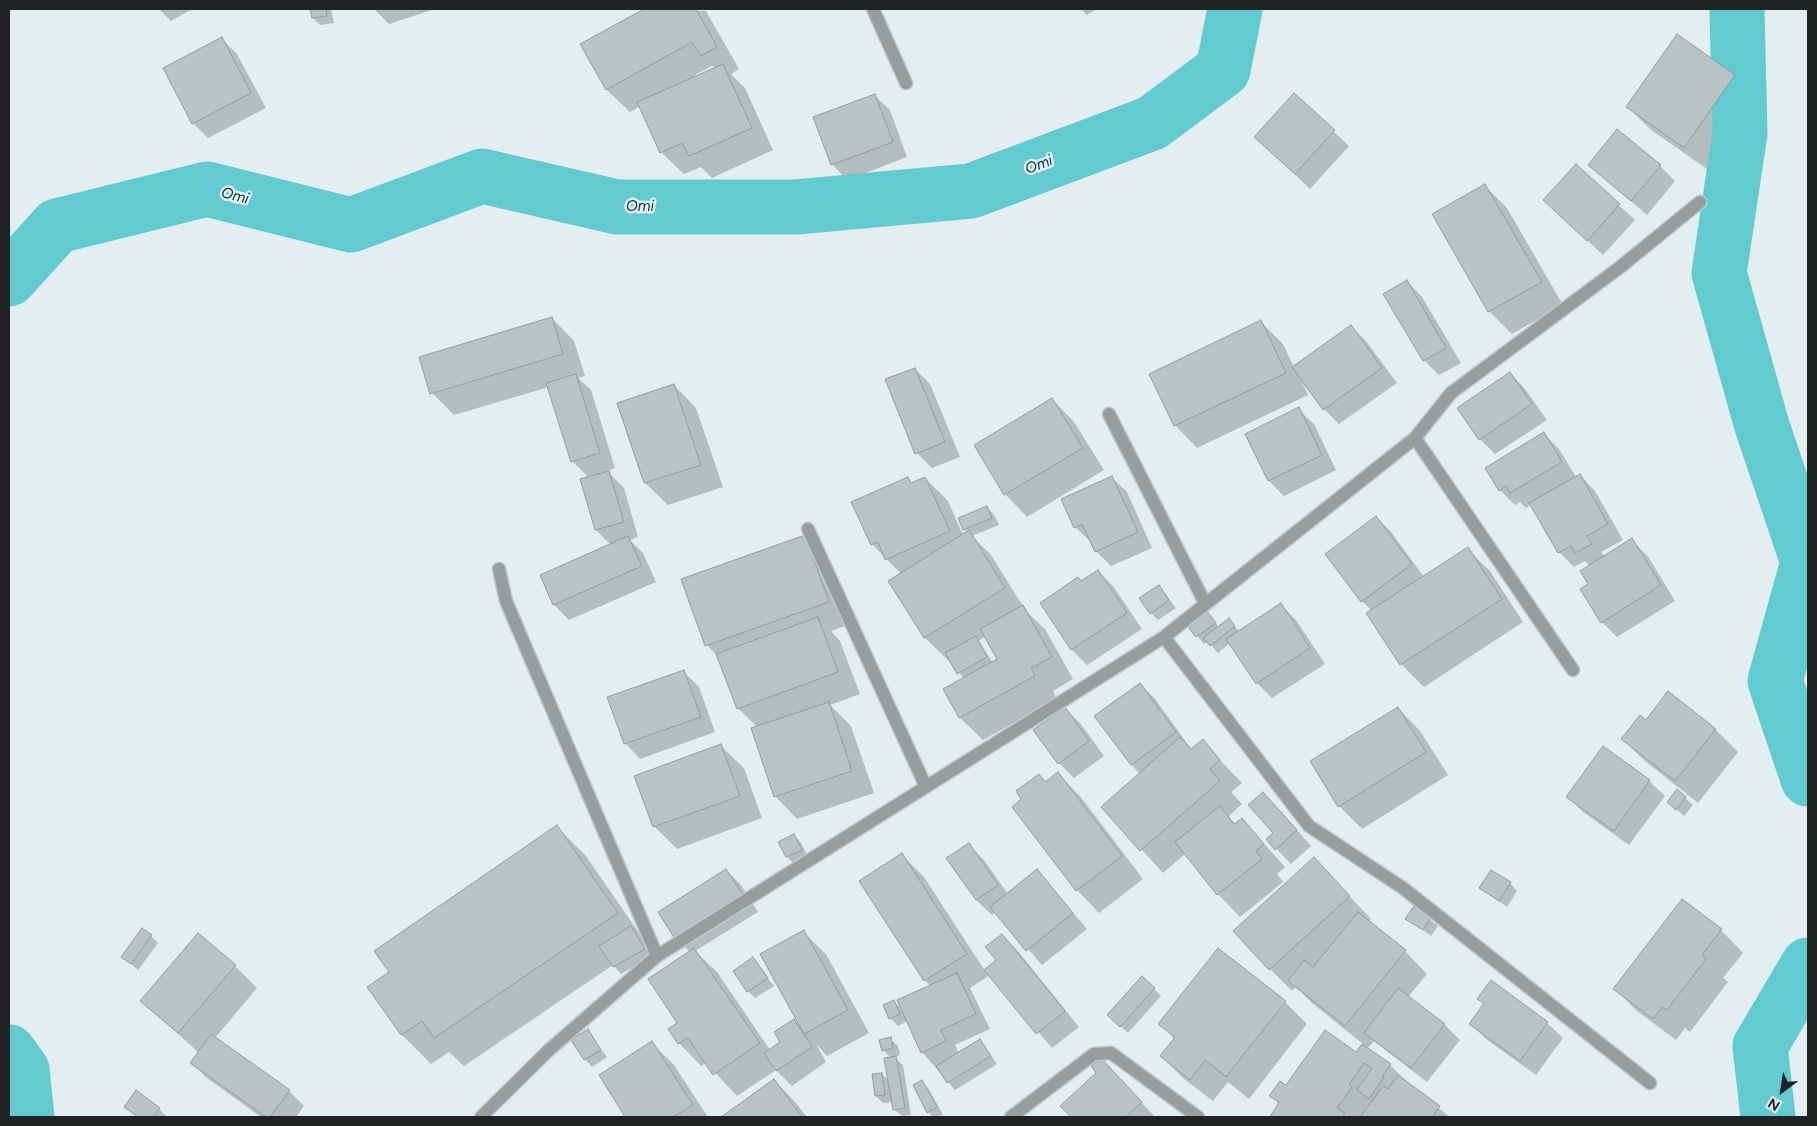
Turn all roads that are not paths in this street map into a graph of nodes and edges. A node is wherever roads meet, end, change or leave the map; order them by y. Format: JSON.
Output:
{"nodes":[{"id":1,"x":873,"y":9,"type":"edge"},
{"id":2,"x":906,"y":83,"type":"dead end"},
{"id":3,"x":1700,"y":202,"type":"dead end"},
{"id":4,"x":1109,"y":414,"type":"dead end"},
{"id":5,"x":1415,"y":438,"type":"junction"},
{"id":6,"x":808,"y":529,"type":"dead end"},
{"id":7,"x":499,"y":569,"type":"dead end"},
{"id":8,"x":1205,"y":603,"type":"junction"},
{"id":9,"x":1164,"y":637,"type":"junction"},
{"id":10,"x":1572,"y":670,"type":"dead end"},
{"id":11,"x":926,"y":787,"type":"junction"},
{"id":12,"x":657,"y":956,"type":"junction"},
{"id":13,"x":1650,"y":1083,"type":"dead end"},
{"id":14,"x":481,"y":1117,"type":"edge"},
{"id":15,"x":1011,"y":1117,"type":"edge"},
{"id":16,"x":1198,"y":1117,"type":"edge"}],
"edges":[{"from":1,"to":2,"type":"street"},
{"from":3,"to":5,"type":"street"},
{"from":4,"to":8,"type":"street"},
{"from":5,"to":8,"type":"street"},
{"from":5,"to":10,"type":"street"},
{"from":6,"to":11,"type":"street"},
{"from":7,"to":12,"type":"street"},
{"from":8,"to":9,"type":"street"},
{"from":9,"to":11,"type":"street"},
{"from":9,"to":13,"type":"street"},
{"from":11,"to":12,"type":"street"},
{"from":12,"to":14,"type":"street"},
{"from":15,"to":16,"type":"street"}]}
